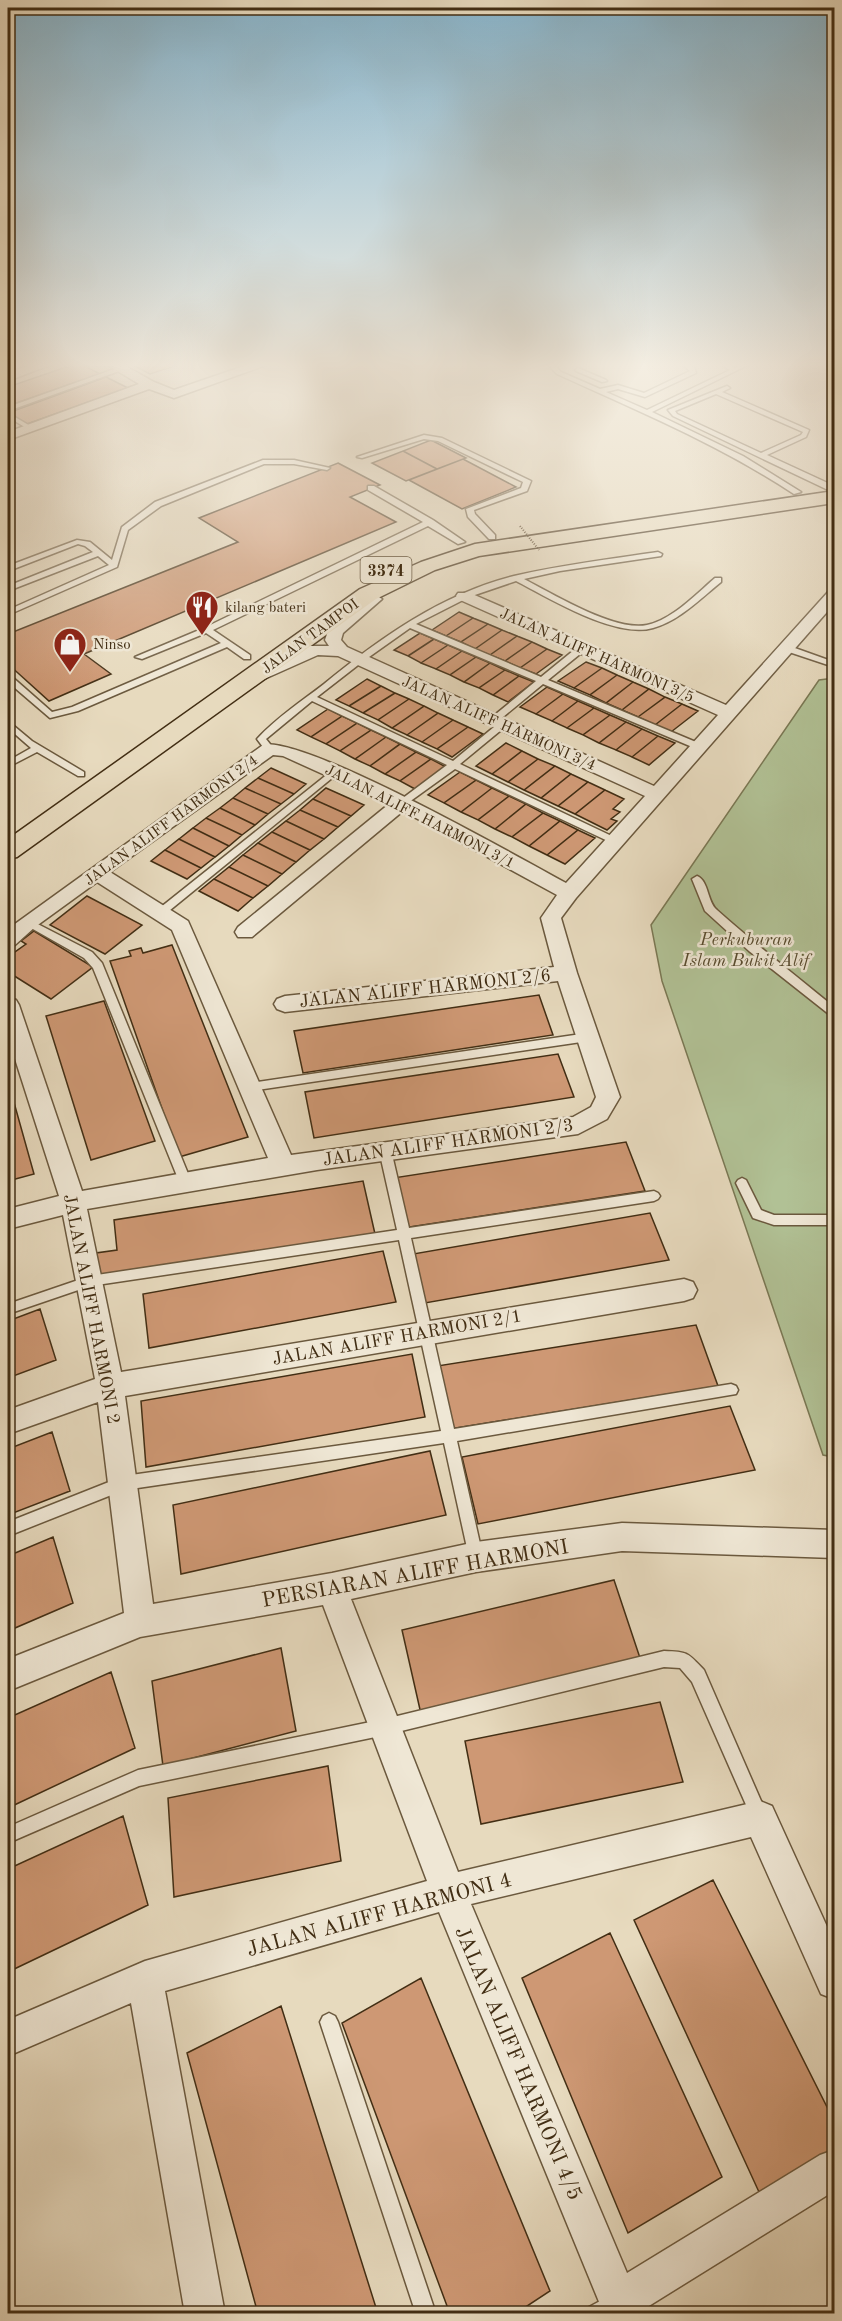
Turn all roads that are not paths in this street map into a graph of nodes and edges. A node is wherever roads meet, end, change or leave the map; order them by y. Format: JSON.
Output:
{"nodes":[{"id":1,"x":237,"y":472,"type":"edge"},
{"id":2,"x":509,"y":472,"type":"edge"},
{"id":3,"x":769,"y":472,"type":"edge"},
{"id":4,"x":797,"y":472,"type":"edge"},
{"id":5,"x":371,"y":488,"type":"dead end"},
{"id":6,"x":833,"y":490,"type":"edge"},
{"id":7,"x":797,"y":492,"type":"junction"},
{"id":8,"x":430,"y":522,"type":"junction"},
{"id":9,"x":492,"y":537,"type":"junction"},
{"id":10,"x":461,"y":542,"type":"junction"},
{"id":11,"x":99,"y":553,"type":"junction"},
{"id":12,"x":658,"y":554,"type":"dead end"},
{"id":13,"x":114,"y":565,"type":"junction"},
{"id":14,"x":8,"y":568,"type":"edge"},
{"id":15,"x":409,"y":575,"type":"junction"},
{"id":16,"x":516,"y":578,"type":"junction"},
{"id":17,"x":718,"y":580,"type":"dead end"},
{"id":18,"x":8,"y":589,"type":"edge"},
{"id":19,"x":834,"y":595,"type":"edge"},
{"id":20,"x":464,"y":596,"type":"junction"},
{"id":21,"x":8,"y":613,"type":"edge"},
{"id":22,"x":411,"y":626,"type":"junction"},
{"id":23,"x":207,"y":630,"type":"junction"},
{"id":24,"x":227,"y":645,"type":"junction"},
{"id":25,"x":582,"y":648,"type":"junction"},
{"id":26,"x":341,"y":651,"type":"junction"},
{"id":27,"x":139,"y":657,"type":"dead end"},
{"id":28,"x":247,"y":657,"type":"junction"},
{"id":29,"x":782,"y":657,"type":"junction"},
{"id":30,"x":360,"y":659,"type":"junction"},
{"id":31,"x":834,"y":665,"type":"edge"},
{"id":32,"x":8,"y":678,"type":"edge"},
{"id":33,"x":542,"y":681,"type":"junction"},
{"id":34,"x":238,"y":687,"type":"junction"},
{"id":35,"x":312,"y":698,"type":"junction"},
{"id":36,"x":730,"y":714,"type":"junction"},
{"id":37,"x":499,"y":722,"type":"junction"},
{"id":38,"x":8,"y":724,"type":"edge"},
{"id":39,"x":700,"y":747,"type":"junction"},
{"id":40,"x":38,"y":748,"type":"junction"},
{"id":41,"x":269,"y":749,"type":"junction"},
{"id":42,"x":8,"y":764,"type":"edge"},
{"id":43,"x":454,"y":765,"type":"junction"},
{"id":44,"x":334,"y":772,"type":"junction"},
{"id":45,"x":81,"y":774,"type":"junction"},
{"id":46,"x":657,"y":795,"type":"junction"},
{"id":47,"x":402,"y":803,"type":"junction"},
{"id":48,"x":35,"y":806,"type":"dead end"},
{"id":49,"x":615,"y":841,"type":"junction"},
{"id":50,"x":8,"y":851,"type":"edge"},
{"id":51,"x":97,"y":873,"type":"junction"},
{"id":52,"x":697,"y":879,"type":"dead end"},
{"id":53,"x":569,"y":893,"type":"junction"},
{"id":54,"x":160,"y":913,"type":"junction"},
{"id":55,"x":28,"y":922,"type":"junction"},
{"id":56,"x":245,"y":932,"type":"dead end"},
{"id":57,"x":8,"y":940,"type":"edge"},
{"id":58,"x":566,"y":973,"type":"junction"},
{"id":59,"x":285,"y":1004,"type":"dead end"},
{"id":60,"x":8,"y":1005,"type":"edge"},
{"id":61,"x":834,"y":1012,"type":"edge"},
{"id":62,"x":588,"y":1037,"type":"junction"},
{"id":63,"x":250,"y":1087,"type":"junction"},
{"id":64,"x":385,"y":1150,"type":"junction"},
{"id":65,"x":283,"y":1165,"type":"junction"},
{"id":66,"x":185,"y":1181,"type":"junction"},
{"id":67,"x":742,"y":1183,"type":"dead end"},
{"id":68,"x":654,"y":1196,"type":"dead end"},
{"id":69,"x":73,"y":1201,"type":"junction"},
{"id":70,"x":8,"y":1219,"type":"edge"},
{"id":71,"x":834,"y":1220,"type":"edge"},
{"id":72,"x":403,"y":1233,"type":"junction"},
{"id":73,"x":90,"y":1281,"type":"junction"},
{"id":74,"x":684,"y":1290,"type":"dead end"},
{"id":75,"x":8,"y":1309,"type":"edge"},
{"id":76,"x":424,"y":1332,"type":"junction"},
{"id":77,"x":110,"y":1386,"type":"junction"},
{"id":78,"x":730,"y":1390,"type":"dead end"},
{"id":79,"x":8,"y":1422,"type":"edge"},
{"id":80,"x":448,"y":1436,"type":"junction"},
{"id":81,"x":124,"y":1483,"type":"junction"},
{"id":82,"x":8,"y":1529,"type":"edge"},
{"id":83,"x":834,"y":1544,"type":"edge"},
{"id":84,"x":476,"y":1557,"type":"junction"},
{"id":85,"x":332,"y":1588,"type":"junction"},
{"id":86,"x":140,"y":1622,"type":"junction"},
{"id":87,"x":8,"y":1675,"type":"edge"},
{"id":88,"x":385,"y":1727,"type":"junction"},
{"id":89,"x":760,"y":1818,"type":"junction"},
{"id":90,"x":8,"y":1835,"type":"edge"},
{"id":91,"x":448,"y":1892,"type":"junction"},
{"id":92,"x":145,"y":1979,"type":"junction"},
{"id":93,"x":834,"y":1981,"type":"edge"},
{"id":94,"x":329,"y":2022,"type":"dead end"},
{"id":95,"x":8,"y":2038,"type":"edge"},
{"id":96,"x":834,"y":2169,"type":"edge"},
{"id":97,"x":608,"y":2307,"type":"edge"},
{"id":98,"x":205,"y":2313,"type":"edge"},
{"id":99,"x":426,"y":2313,"type":"edge"}],
"edges":[{"from":1,"to":13,"type":"lane"},
{"from":2,"to":9,"type":"lane"},
{"from":3,"to":7,"type":"lane"},
{"from":4,"to":6,"type":"lane"},
{"from":5,"to":8,"type":"lane"},
{"from":6,"to":7,"type":"main road","name":"JALAN TAMPOI","number":"3374"},
{"from":6,"to":15,"type":"main road","name":"JALAN TAMPOI","number":"3374"},
{"from":7,"to":9,"type":"main road","name":"JALAN TAMPOI","number":"3374"},
{"from":8,"to":10,"type":"lane"},
{"from":8,"to":23,"type":"lane"},
{"from":9,"to":10,"type":"main road","name":"JALAN TAMPOI","number":"3374"},
{"from":10,"to":28,"type":"main road","name":"JALAN TAMPOI","number":"3374"},
{"from":11,"to":13,"type":"lane"},
{"from":11,"to":14,"type":"lane"},
{"from":11,"to":18,"type":"lane"},
{"from":12,"to":16,"type":"lane","name":"JALAN ALIFF HARMONI 2/4"},
{"from":13,"to":21,"type":"lane"},
{"from":15,"to":26,"type":"street"},
{"from":15,"to":34,"type":"main road","name":"JALAN TAMPOI","number":"3374"},
{"from":16,"to":17,"type":"lane"},
{"from":16,"to":20,"type":"lane","name":"JALAN ALIFF HARMONI 2/4"},
{"from":19,"to":29,"type":"street","name":"JALAN ALIFF HARMONI 2/3"},
{"from":20,"to":22,"type":"lane","name":"JALAN ALIFF HARMONI 2/4"},
{"from":20,"to":25,"type":"street","name":"JALAN ALIFF HARMONI 3/5"},
{"from":22,"to":30,"type":"lane","name":"JALAN ALIFF HARMONI 2/4"},
{"from":22,"to":33,"type":"lane"},
{"from":23,"to":24,"type":"lane"},
{"from":23,"to":27,"type":"lane"},
{"from":24,"to":28,"type":"lane"},
{"from":24,"to":32,"type":"lane"},
{"from":25,"to":33,"type":"lane"},
{"from":25,"to":36,"type":"street","name":"JALAN ALIFF HARMONI 3/5"},
{"from":26,"to":30,"type":"street","name":"JALAN ALIFF HARMONI 3/4"},
{"from":26,"to":34,"type":"street","name":"JALAN ALIFF HARMONI 3/4"},
{"from":28,"to":45,"type":"main road","name":"JALAN TAMPOI","number":"3374"},
{"from":29,"to":31,"type":"lane"},
{"from":29,"to":36,"type":"street","name":"JALAN ALIFF HARMONI 2/3"},
{"from":30,"to":35,"type":"lane","name":"JALAN ALIFF HARMONI 2/4"},
{"from":30,"to":37,"type":"street","name":"JALAN ALIFF HARMONI 3/4"},
{"from":33,"to":37,"type":"lane"},
{"from":33,"to":39,"type":"lane"},
{"from":34,"to":50,"type":"main road","name":"JALAN TAMPOI","number":"3374"},
{"from":35,"to":41,"type":"lane","name":"JALAN ALIFF HARMONI 2/4"},
{"from":35,"to":43,"type":"lane"},
{"from":36,"to":39,"type":"street","name":"JALAN ALIFF HARMONI 2/3"},
{"from":37,"to":43,"type":"lane"},
{"from":37,"to":46,"type":"street","name":"JALAN ALIFF HARMONI 3/4"},
{"from":38,"to":40,"type":"lane"},
{"from":39,"to":46,"type":"street","name":"JALAN ALIFF HARMONI 2/3"},
{"from":40,"to":42,"type":"lane"},
{"from":40,"to":45,"type":"lane"},
{"from":41,"to":44,"type":"street","name":"JALAN ALIFF HARMONI 3/1"},
{"from":41,"to":51,"type":"street","name":"JALAN ALIFF HARMONI 2/4"},
{"from":43,"to":47,"type":"lane"},
{"from":43,"to":49,"type":"lane"},
{"from":44,"to":47,"type":"street","name":"JALAN ALIFF HARMONI 3/1"},
{"from":44,"to":54,"type":"lane"},
{"from":45,"to":48,"type":"main road","name":"JALAN TAMPOI","number":"3374"},
{"from":46,"to":49,"type":"street","name":"JALAN ALIFF HARMONI 2/3"},
{"from":47,"to":53,"type":"street","name":"JALAN ALIFF HARMONI 3/1"},
{"from":47,"to":56,"type":"street"},
{"from":49,"to":53,"type":"street","name":"JALAN ALIFF HARMONI 2/3"},
{"from":51,"to":54,"type":"street"},
{"from":51,"to":55,"type":"street","name":"JALAN ALIFF HARMONI 2/4"},
{"from":52,"to":61,"type":"lane"},
{"from":53,"to":58,"type":"street","name":"JALAN ALIFF HARMONI 2/3"},
{"from":54,"to":63,"type":"street"},
{"from":55,"to":57,"type":"street","name":"JALAN ALIFF HARMONI 2/4"},
{"from":55,"to":66,"type":"lane"},
{"from":58,"to":59,"type":"street","name":"JALAN ALIFF HARMONI 2/6"},
{"from":58,"to":62,"type":"street","name":"JALAN ALIFF HARMONI 2/3"},
{"from":60,"to":69,"type":"street","name":"JALAN ALIFF HARMONI 2"},
{"from":62,"to":63,"type":"lane"},
{"from":62,"to":64,"type":"street","name":"JALAN ALIFF HARMONI 2/3"},
{"from":63,"to":65,"type":"street"},
{"from":64,"to":65,"type":"street","name":"JALAN ALIFF HARMONI 2/3"},
{"from":64,"to":72,"type":"lane"},
{"from":65,"to":66,"type":"street","name":"JALAN ALIFF HARMONI 2/3"},
{"from":66,"to":69,"type":"street","name":"JALAN ALIFF HARMONI 2/3"},
{"from":67,"to":71,"type":"lane"},
{"from":68,"to":72,"type":"lane"},
{"from":69,"to":70,"type":"street","name":"JALAN ALIFF HARMONI 2/3"},
{"from":69,"to":73,"type":"street","name":"JALAN ALIFF HARMONI 2"},
{"from":72,"to":73,"type":"lane"},
{"from":72,"to":76,"type":"lane"},
{"from":73,"to":75,"type":"lane"},
{"from":73,"to":77,"type":"street","name":"JALAN ALIFF HARMONI 2"},
{"from":74,"to":76,"type":"street","name":"JALAN ALIFF HARMONI 2/1"},
{"from":76,"to":77,"type":"street","name":"JALAN ALIFF HARMONI 2/1"},
{"from":76,"to":80,"type":"lane"},
{"from":77,"to":79,"type":"street","name":"JALAN ALIFF HARMONI 2/1"},
{"from":77,"to":81,"type":"street","name":"JALAN ALIFF HARMONI 2"},
{"from":78,"to":80,"type":"lane"},
{"from":80,"to":81,"type":"lane"},
{"from":80,"to":84,"type":"lane"},
{"from":81,"to":82,"type":"lane"},
{"from":81,"to":86,"type":"street","name":"JALAN ALIFF HARMONI 2"},
{"from":83,"to":84,"type":"street","name":"PERSIARAN ALIFF HARMONI"},
{"from":84,"to":85,"type":"street","name":"PERSIARAN ALIFF HARMONI"},
{"from":85,"to":86,"type":"street","name":"PERSIARAN ALIFF HARMONI"},
{"from":85,"to":88,"type":"street","name":"JALAN ALIFF HARMONI 4/5"},
{"from":86,"to":87,"type":"street","name":"PERSIARAN ALIFF HARMONI"},
{"from":88,"to":89,"type":"lane"},
{"from":88,"to":90,"type":"lane"},
{"from":88,"to":91,"type":"street","name":"JALAN ALIFF HARMONI 4/5"},
{"from":89,"to":91,"type":"street","name":"JALAN ALIFF HARMONI 4"},
{"from":89,"to":93,"type":"street"},
{"from":91,"to":92,"type":"street","name":"JALAN ALIFF HARMONI 4"},
{"from":91,"to":97,"type":"street","name":"JALAN ALIFF HARMONI 4/5"},
{"from":92,"to":95,"type":"street","name":"JALAN ALIFF HARMONI 4"},
{"from":92,"to":98,"type":"street"},
{"from":94,"to":99,"type":"lane"},
{"from":96,"to":97,"type":"street"}]}
